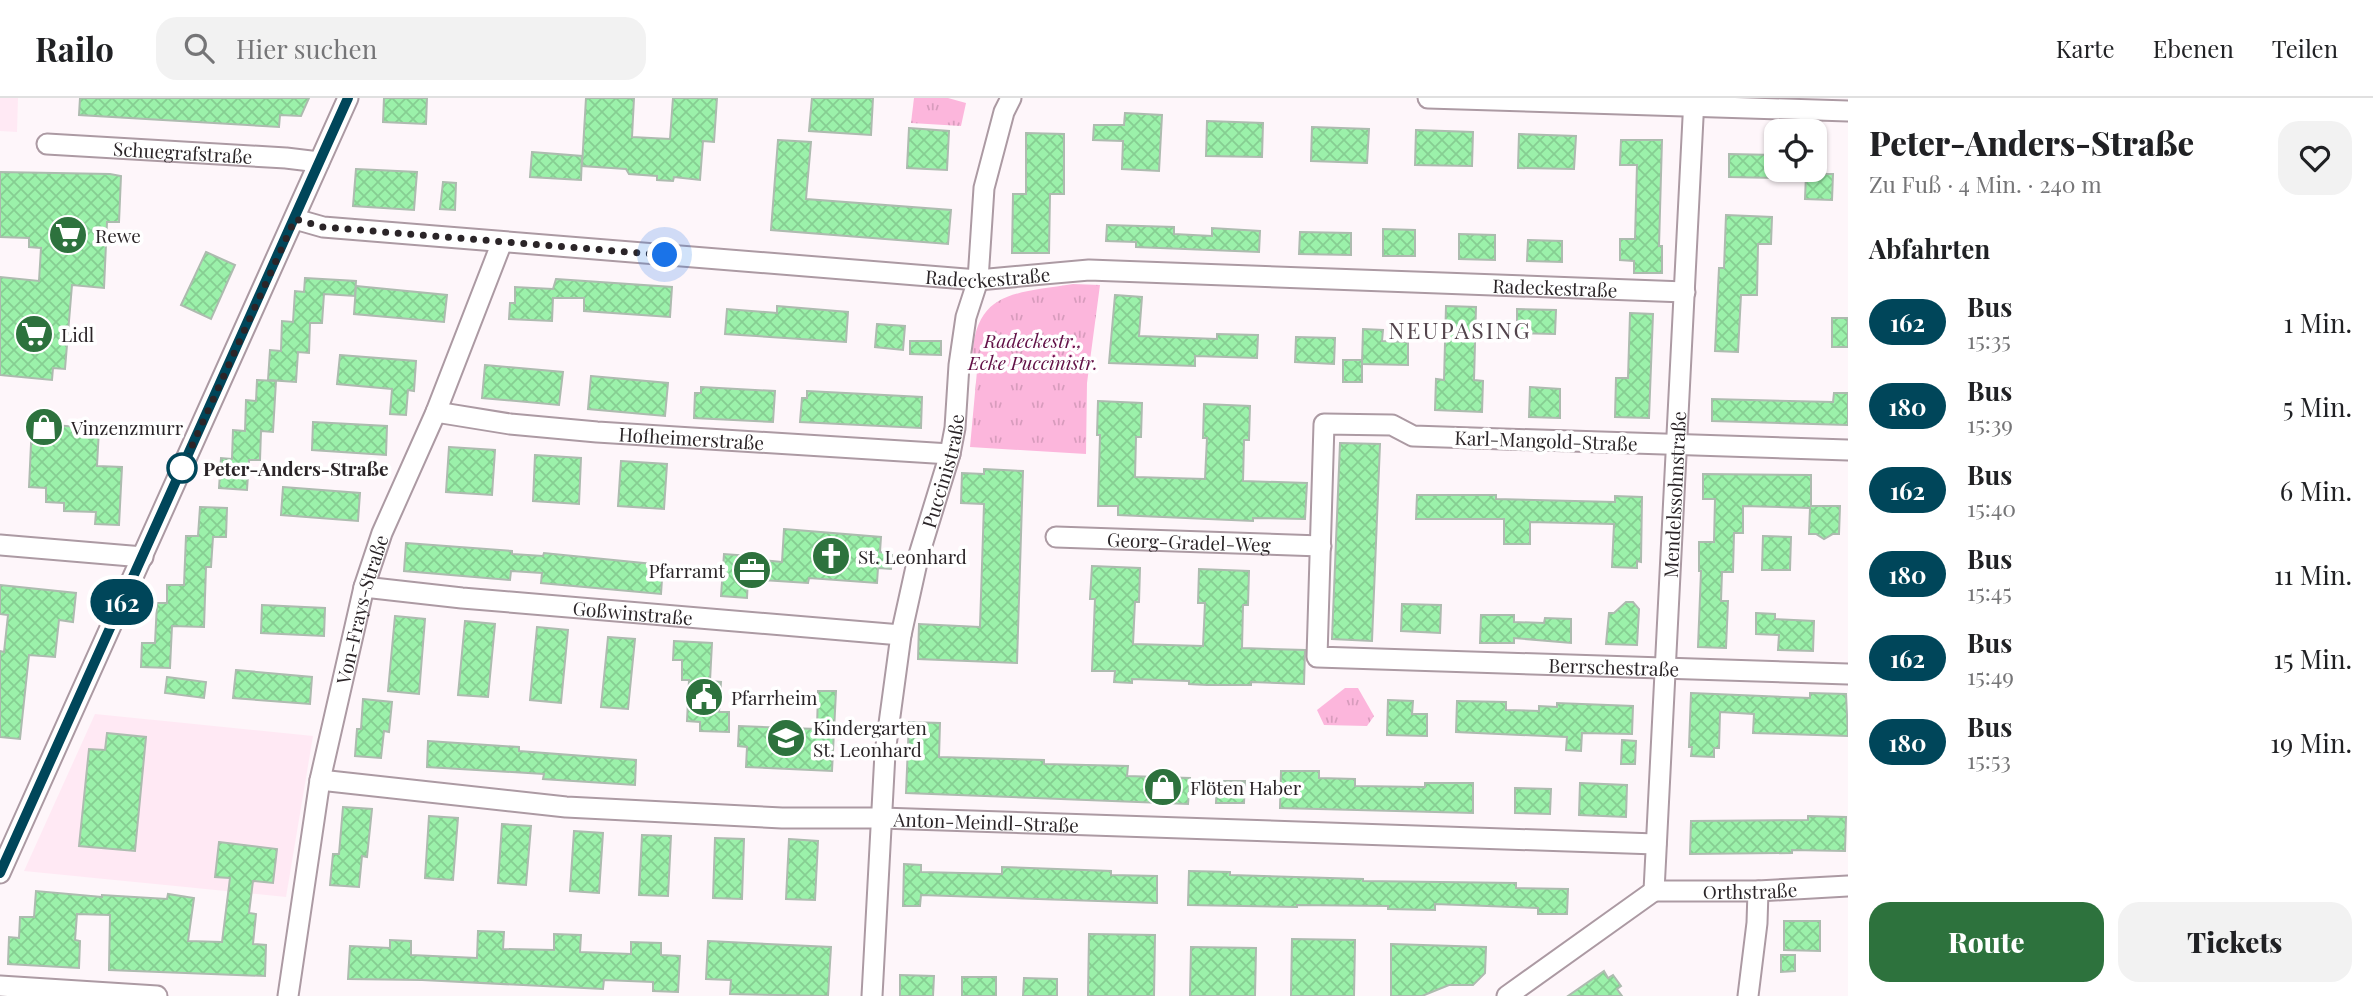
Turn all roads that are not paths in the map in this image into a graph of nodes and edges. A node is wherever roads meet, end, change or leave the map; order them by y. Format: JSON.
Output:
{"nodes":[{"id":1,"x":348,"y":98,"type":"edge"},
{"id":2,"x":1011,"y":98,"type":"edge"},
{"id":3,"x":1428,"y":98,"type":"edge"},
{"id":4,"x":1694,"y":101,"type":"edge"},
{"id":5,"x":1848,"y":111,"type":"edge"},
{"id":6,"x":47,"y":144,"type":"dead end"},
{"id":7,"x":319,"y":162,"type":"junction"},
{"id":8,"x":295,"y":219,"type":"junction"},
{"id":9,"x":502,"y":243,"type":"junction"},
{"id":10,"x":978,"y":280,"type":"junction"},
{"id":11,"x":1685,"y":292,"type":"junction"},
{"id":12,"x":436,"y":412,"type":"junction"},
{"id":13,"x":1677,"y":444,"type":"junction"},
{"id":14,"x":1848,"y":450,"type":"edge"},
{"id":15,"x":950,"y":454,"type":"junction"},
{"id":16,"x":1056,"y":537,"type":"dead end"},
{"id":17,"x":0,"y":545,"type":"edge"},
{"id":18,"x":1321,"y":546,"type":"junction"},
{"id":19,"x":143,"y":557,"type":"junction"},
{"id":20,"x":364,"y":587,"type":"junction"},
{"id":21,"x":901,"y":635,"type":"junction"},
{"id":22,"x":1665,"y":668,"type":"junction"},
{"id":23,"x":1848,"y":674,"type":"edge"},
{"id":24,"x":320,"y":780,"type":"junction"},
{"id":25,"x":881,"y":818,"type":"junction"},
{"id":26,"x":1656,"y":844,"type":"junction"},
{"id":27,"x":0,"y":873,"type":"edge"},
{"id":28,"x":1848,"y":886,"type":"edge"},
{"id":29,"x":1654,"y":891,"type":"junction"},
{"id":30,"x":1758,"y":891,"type":"junction"},
{"id":31,"x":0,"y":986,"type":"edge"},
{"id":32,"x":157,"y":996,"type":"edge"},
{"id":33,"x":288,"y":996,"type":"edge"},
{"id":34,"x":873,"y":996,"type":"edge"},
{"id":35,"x":1507,"y":996,"type":"edge"},
{"id":36,"x":1748,"y":996,"type":"edge"}],
"edges":[{"from":1,"to":7,"type":"street"},
{"from":2,"to":10,"type":"street","name":"Puccinistraße"},
{"from":3,"to":4,"type":"street"},
{"from":4,"to":5,"type":"street"},
{"from":4,"to":11,"type":"street","name":"Mendelssohnstraße"},
{"from":6,"to":7,"type":"street","name":"Schuegrafstraße"},
{"from":7,"to":8,"type":"street"},
{"from":8,"to":9,"type":"street","name":"Radeckestraße"},
{"from":8,"to":19,"type":"street"},
{"from":9,"to":10,"type":"street","name":"Radeckestraße"},
{"from":9,"to":12,"type":"street","name":"Von-Frays-Straße"},
{"from":10,"to":11,"type":"street","name":"Radeckestraße"},
{"from":10,"to":15,"type":"street","name":"Puccinistraße"},
{"from":11,"to":13,"type":"street","name":"Mendelssohnstraße"},
{"from":12,"to":15,"type":"street","name":"Hofheimerstraße"},
{"from":12,"to":20,"type":"street","name":"Von-Frays-Straße"},
{"from":13,"to":14,"type":"street","name":"Karl-Mangold-Straße"},
{"from":13,"to":18,"type":"street","name":"Karl-Mangold-Straße"},
{"from":13,"to":22,"type":"street","name":"Mendelssohnstraße"},
{"from":15,"to":21,"type":"street","name":"Puccinistraße"},
{"from":16,"to":18,"type":"street","name":"Georg-Gradel-Weg"},
{"from":17,"to":19,"type":"street"},
{"from":18,"to":22,"type":"street","name":"Berrschestraße"},
{"from":19,"to":27,"type":"street"},
{"from":20,"to":21,"type":"street","name":"Goßwinstraße"},
{"from":20,"to":24,"type":"street","name":"Von-Frays-Straße"},
{"from":21,"to":25,"type":"street","name":"Puccinistraße"},
{"from":22,"to":23,"type":"street","name":"Berrschestraße"},
{"from":22,"to":26,"type":"street","name":"Mendelssohnstraße"},
{"from":24,"to":25,"type":"street","name":"Anton-Meindl-Straße"},
{"from":24,"to":33,"type":"street","name":"Von-Frays-Straße"},
{"from":25,"to":26,"type":"street","name":"Anton-Meindl-Straße"},
{"from":25,"to":34,"type":"street","name":"Puccinistraße"},
{"from":26,"to":29,"type":"street","name":"Mendelssohnstraße"},
{"from":28,"to":30,"type":"street","name":"Orthstraße"},
{"from":29,"to":30,"type":"street","name":"Orthstraße"},
{"from":29,"to":35,"type":"street"},
{"from":30,"to":36,"type":"street"},
{"from":31,"to":32,"type":"street"}]}
